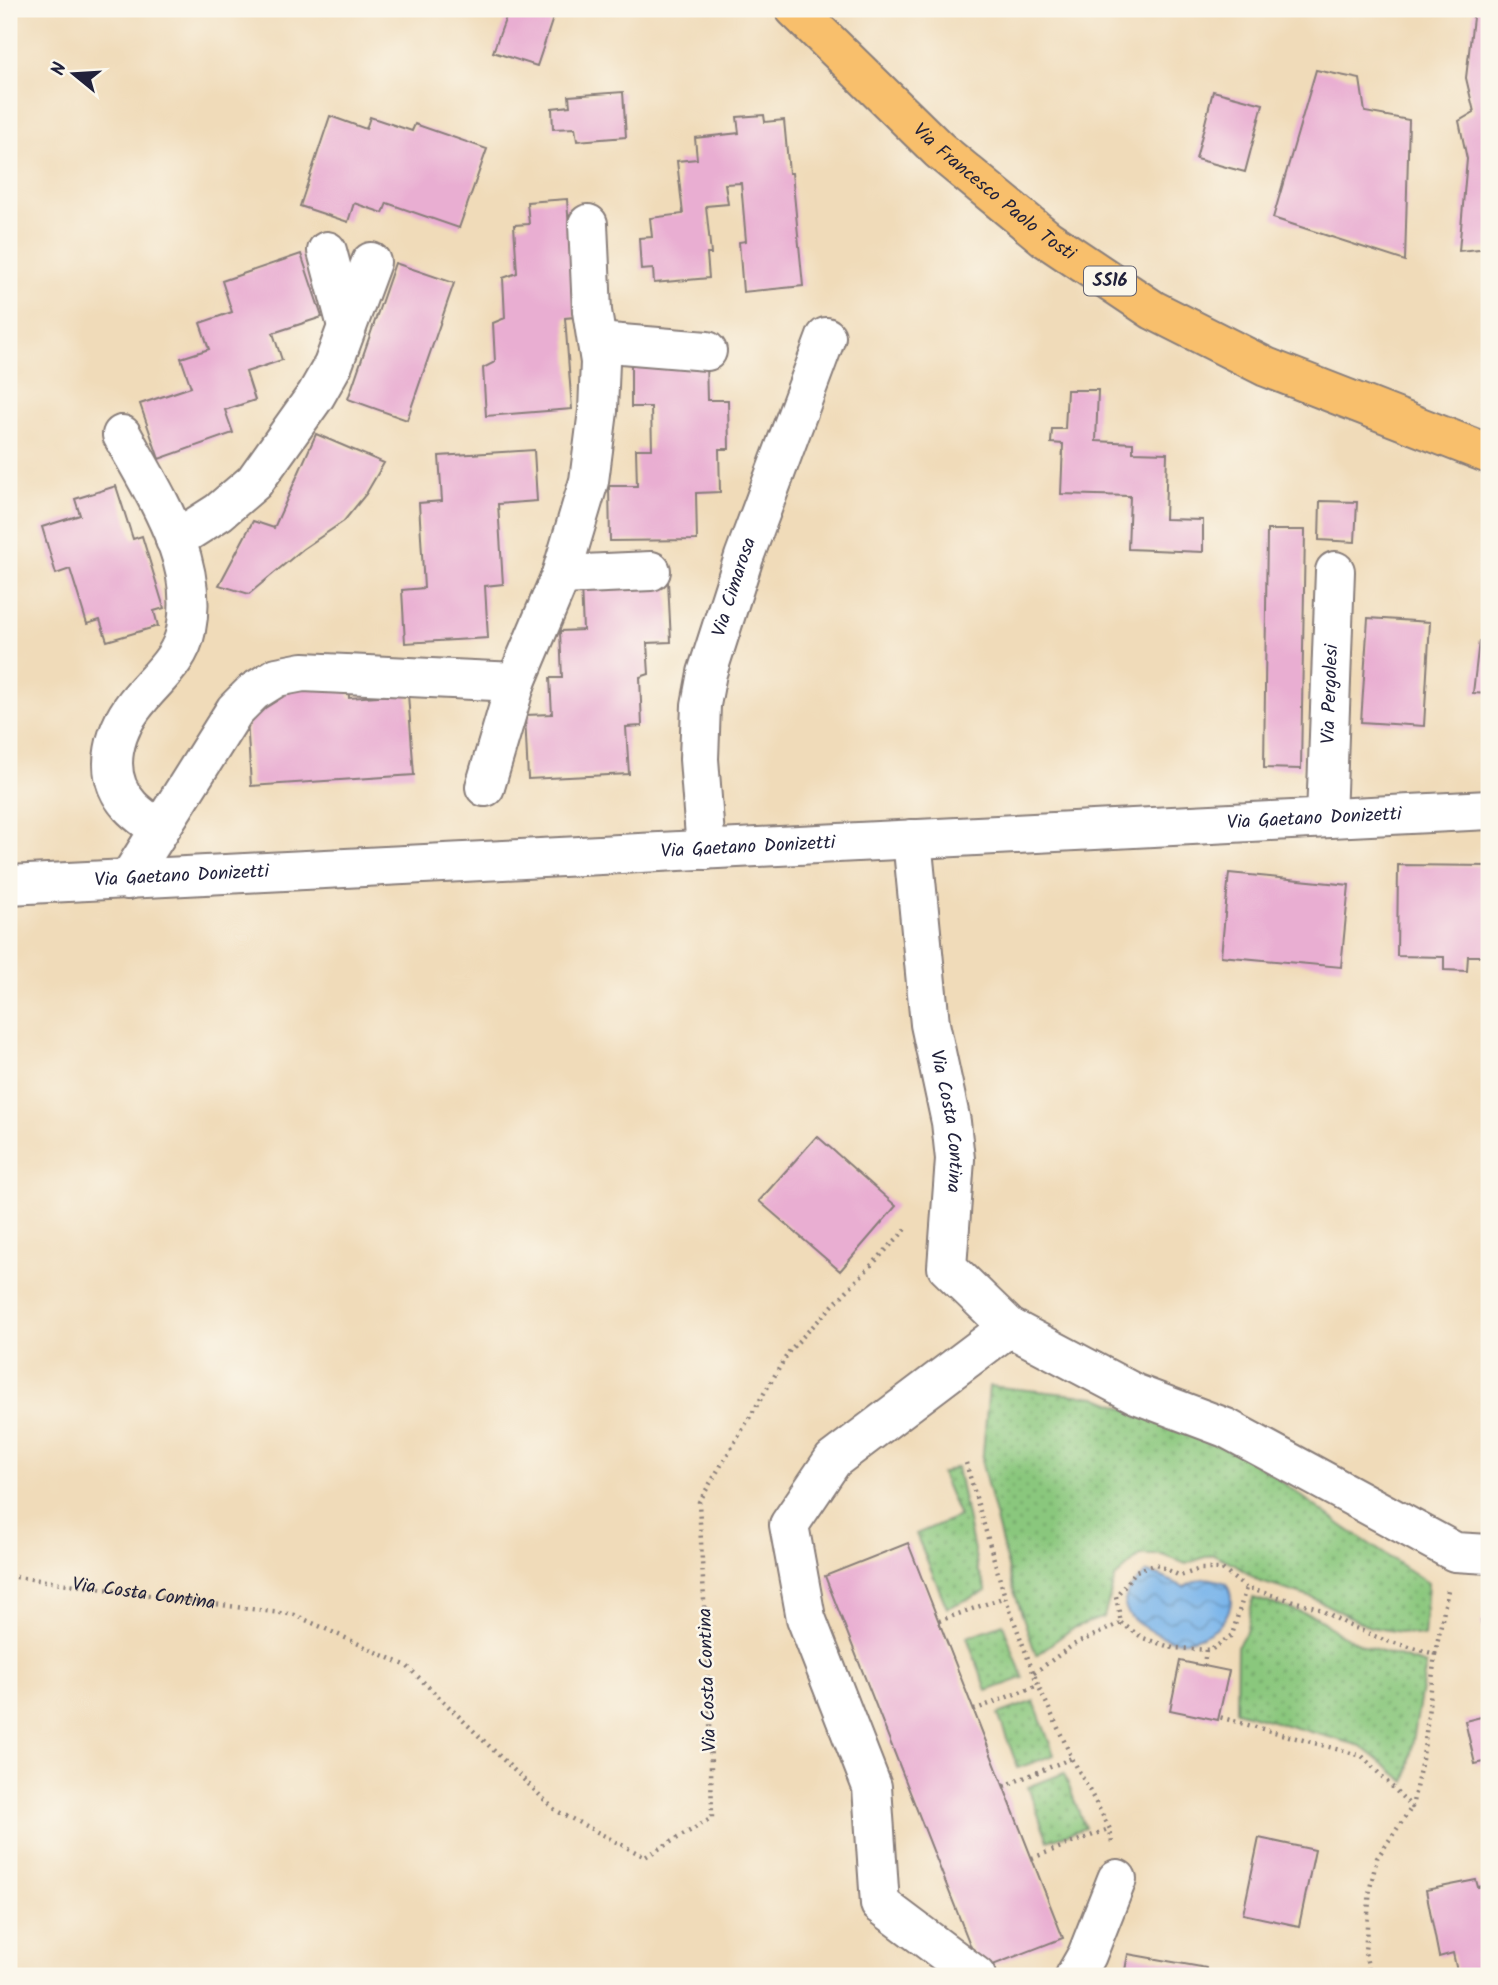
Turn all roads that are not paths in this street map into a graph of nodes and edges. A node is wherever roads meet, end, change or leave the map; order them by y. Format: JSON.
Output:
{"nodes":[{"id":1,"x":795,"y":9,"type":"edge"},
{"id":2,"x":588,"y":224,"type":"dead end"},
{"id":3,"x":327,"y":250,"type":"dead end"},
{"id":4,"x":371,"y":262,"type":"dead end"},
{"id":5,"x":347,"y":326,"type":"junction"},
{"id":6,"x":827,"y":337,"type":"dead end"},
{"id":7,"x":597,"y":342,"type":"junction"},
{"id":8,"x":707,"y":351,"type":"dead end"},
{"id":9,"x":122,"y":435,"type":"dead end"},
{"id":10,"x":1489,"y":454,"type":"edge"},
{"id":11,"x":175,"y":540,"type":"junction"},
{"id":12,"x":651,"y":571,"type":"dead end"},
{"id":13,"x":1335,"y":571,"type":"dead end"},
{"id":14,"x":561,"y":575,"type":"junction"},
{"id":15,"x":516,"y":682,"type":"junction"},
{"id":16,"x":485,"y":788,"type":"dead end"},
{"id":17,"x":1489,"y":810,"type":"edge"},
{"id":18,"x":1326,"y":818,"type":"junction"},
{"id":19,"x":159,"y":830,"type":"junction"},
{"id":20,"x":912,"y":839,"type":"junction"},
{"id":21,"x":706,"y":850,"type":"junction"},
{"id":22,"x":128,"y":880,"type":"junction"},
{"id":23,"x":9,"y":885,"type":"edge"},
{"id":24,"x":1009,"y":1327,"type":"junction"},
{"id":25,"x":1472,"y":1553,"type":"edge"},
{"id":26,"x":1117,"y":1879,"type":"road end"},
{"id":27,"x":976,"y":1976,"type":"edge"},
{"id":28,"x":1075,"y":1976,"type":"edge"}],
"edges":[{"from":1,"to":10,"type":"main road","name":"Via Francesco Paolo Tosti","number":"SS16"},
{"from":2,"to":7,"type":"street"},
{"from":3,"to":5,"type":"street"},
{"from":4,"to":5,"type":"street"},
{"from":5,"to":11,"type":"street"},
{"from":6,"to":21,"type":"street","name":"Via Cimarosa"},
{"from":7,"to":8,"type":"street"},
{"from":7,"to":14,"type":"street"},
{"from":9,"to":11,"type":"street"},
{"from":11,"to":19,"type":"street"},
{"from":12,"to":14,"type":"street"},
{"from":13,"to":18,"type":"street","name":"Via Pergolesi"},
{"from":14,"to":15,"type":"street"},
{"from":15,"to":16,"type":"street"},
{"from":15,"to":19,"type":"street"},
{"from":17,"to":18,"type":"street","name":"Via Gaetano Donizetti"},
{"from":18,"to":20,"type":"street","name":"Via Gaetano Donizetti"},
{"from":19,"to":22,"type":"street"},
{"from":20,"to":21,"type":"street","name":"Via Gaetano Donizetti"},
{"from":20,"to":24,"type":"street","name":"Via Costa Contina"},
{"from":21,"to":22,"type":"street","name":"Via Gaetano Donizetti"},
{"from":22,"to":23,"type":"street","name":"Via Gaetano Donizetti"},
{"from":24,"to":25,"type":"street"},
{"from":24,"to":27,"type":"street"},
{"from":26,"to":28,"type":"street"}]}
